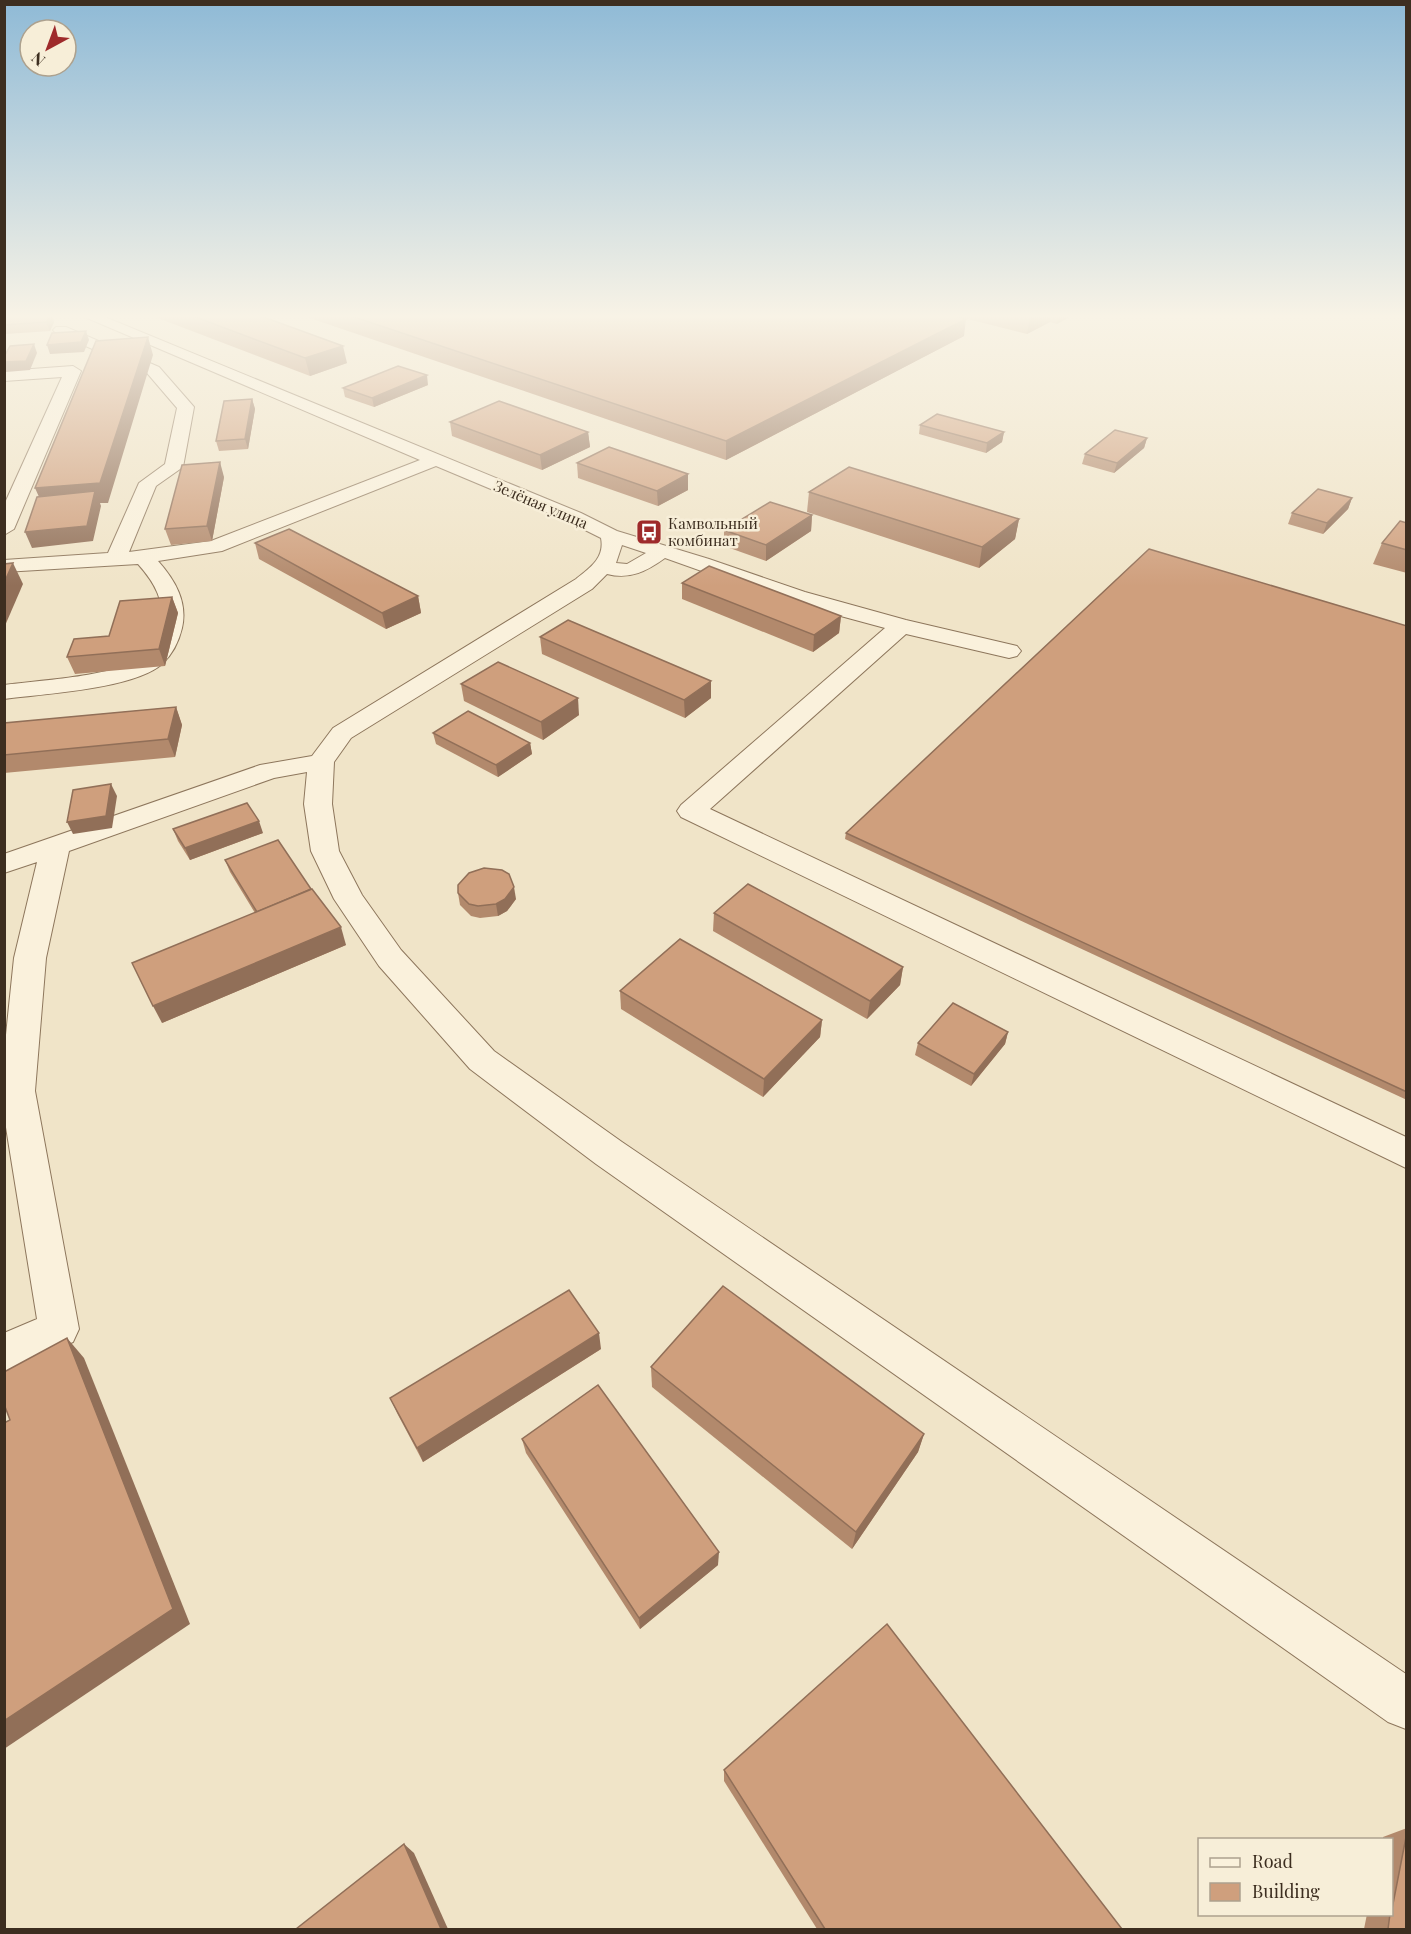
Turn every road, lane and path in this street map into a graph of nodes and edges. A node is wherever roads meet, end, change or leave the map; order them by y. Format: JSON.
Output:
{"nodes":[{"id":1,"x":58,"y":405,"type":"edge"},
{"id":2,"x":184,"y":405,"type":"edge"},
{"id":3,"x":304,"y":405,"type":"edge"},
{"id":4,"x":436,"y":460,"type":"junction"},
{"id":5,"x":4,"y":529,"type":"edge"},
{"id":6,"x":607,"y":551,"type":"junction"},
{"id":7,"x":662,"y":551,"type":"junction"},
{"id":8,"x":143,"y":557,"type":"junction"},
{"id":9,"x":116,"y":559,"type":"junction"},
{"id":10,"x":4,"y":566,"type":"edge"},
{"id":11,"x":901,"y":626,"type":"junction"},
{"id":12,"x":1008,"y":651,"type":"dead end"},
{"id":13,"x":4,"y":692,"type":"edge"},
{"id":14,"x":321,"y":762,"type":"junction"},
{"id":15,"x":56,"y":844,"type":"junction"},
{"id":16,"x":4,"y":864,"type":"edge"},
{"id":17,"x":14,"y":1120,"type":"edge"},
{"id":18,"x":1407,"y":1153,"type":"edge"},
{"id":19,"x":4,"y":1353,"type":"edge"},
{"id":20,"x":1407,"y":1704,"type":"edge"}],
"edges":[{"from":1,"to":5,"type":"street"},
{"from":2,"to":9,"type":"street"},
{"from":3,"to":4,"type":"street","name":"Зелёная улица"},
{"from":4,"to":6,"type":"street","name":"Зелёная улица"},
{"from":4,"to":8,"type":"street"},
{"from":6,"to":7,"type":"street","name":"Зелёная улица"},
{"from":6,"to":7,"type":"street"},
{"from":6,"to":14,"type":"street"},
{"from":7,"to":11,"type":"street","name":"Зелёная улица"},
{"from":8,"to":9,"type":"street"},
{"from":8,"to":13,"type":"street"},
{"from":9,"to":10,"type":"street"},
{"from":11,"to":12,"type":"street","name":"Зелёная улица"},
{"from":11,"to":18,"type":"street"},
{"from":14,"to":15,"type":"street"},
{"from":14,"to":20,"type":"street"},
{"from":15,"to":16,"type":"street"},
{"from":15,"to":17,"type":"street"},
{"from":17,"to":19,"type":"street"}]}
